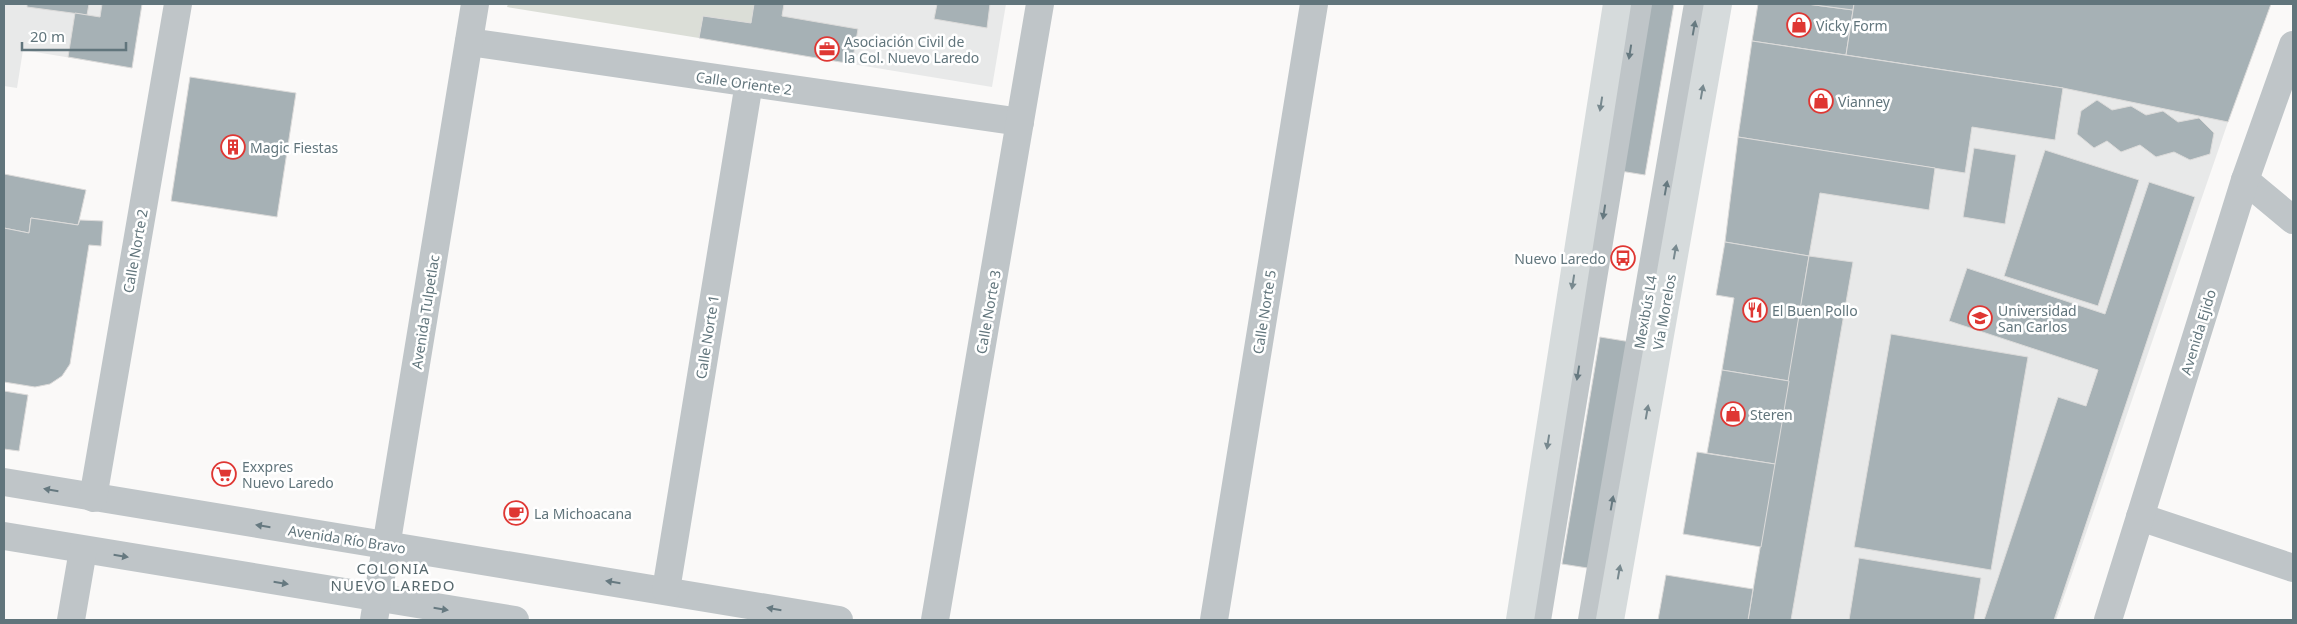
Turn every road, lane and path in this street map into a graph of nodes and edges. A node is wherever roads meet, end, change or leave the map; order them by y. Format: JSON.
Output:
{"nodes":[{"id":1,"x":178,"y":4,"type":"edge"},
{"id":2,"x":475,"y":4,"type":"edge"},
{"id":3,"x":1040,"y":4,"type":"edge"},
{"id":4,"x":1314,"y":4,"type":"edge"},
{"id":5,"x":1617,"y":4,"type":"edge"},
{"id":6,"x":1638,"y":4,"type":"edge"},
{"id":7,"x":1698,"y":4,"type":"edge"},
{"id":8,"x":1718,"y":4,"type":"edge"},
{"id":9,"x":469,"y":42,"type":"junction"},
{"id":10,"x":2293,"y":45,"type":"edge"},
{"id":11,"x":749,"y":83,"type":"junction"},
{"id":12,"x":1020,"y":122,"type":"junction"},
{"id":13,"x":2245,"y":180,"type":"junction"},
{"id":14,"x":2293,"y":220,"type":"edge"},
{"id":15,"x":4,"y":482,"type":"edge"},
{"id":16,"x":93,"y":498,"type":"junction"},
{"id":17,"x":2140,"y":517,"type":"junction"},
{"id":18,"x":4,"y":536,"type":"edge"},
{"id":19,"x":387,"y":546,"type":"junction"},
{"id":20,"x":83,"y":550,"type":"junction"},
{"id":21,"x":2293,"y":568,"type":"edge"},
{"id":22,"x":666,"y":590,"type":"junction"},
{"id":23,"x":376,"y":609,"type":"edge"},
{"id":24,"x":71,"y":620,"type":"edge"},
{"id":25,"x":515,"y":620,"type":"edge"},
{"id":26,"x":839,"y":620,"type":"edge"},
{"id":27,"x":935,"y":620,"type":"edge"},
{"id":28,"x":1214,"y":620,"type":"edge"},
{"id":29,"x":1520,"y":620,"type":"edge"},
{"id":30,"x":1537,"y":620,"type":"edge"},
{"id":31,"x":1592,"y":620,"type":"edge"},
{"id":32,"x":1610,"y":620,"type":"edge"},
{"id":33,"x":2108,"y":620,"type":"edge"}],
"edges":[{"from":1,"to":16,"type":"street","name":"Calle Norte 2"},
{"from":2,"to":9,"type":"street","name":"Avenida Tulpetlac"},
{"from":3,"to":12,"type":"street","name":"Calle Norte 3"},
{"from":4,"to":28,"type":"street","name":"Calle Norte 5"},
{"from":5,"to":29,"type":"main road","one_way":true},
{"from":6,"to":30,"type":"street","one_way":true},
{"from":31,"to":7,"type":"street","name":"Mexibús L4","one_way":true},
{"from":32,"to":8,"type":"main road","name":"Vía Morelos","one_way":true},
{"from":9,"to":11,"type":"street","name":"Calle Oriente 2"},
{"from":9,"to":19,"type":"street","name":"Avenida Tulpetlac"},
{"from":10,"to":13,"type":"street","name":"Avenida Ejido"},
{"from":11,"to":12,"type":"street","name":"Calle Oriente 2"},
{"from":11,"to":22,"type":"street","name":"Calle Norte 1"},
{"from":12,"to":27,"type":"street","name":"Calle Norte 3"},
{"from":13,"to":14,"type":"street"},
{"from":13,"to":17,"type":"street","name":"Avenida Ejido"},
{"from":16,"to":15,"type":"street","name":"Avenida Río Bravo","one_way":true},
{"from":19,"to":16,"type":"street","name":"Avenida Río Bravo","one_way":true},
{"from":17,"to":21,"type":"street"},
{"from":17,"to":33,"type":"street","name":"Avenida Ejido"},
{"from":18,"to":20,"type":"street"},
{"from":22,"to":19,"type":"street","name":"Avenida Río Bravo","one_way":true},
{"from":19,"to":23,"type":"street","name":"Avenida Tulpetlac"},
{"from":20,"to":23,"type":"street","one_way":true},
{"from":20,"to":24,"type":"street"},
{"from":26,"to":22,"type":"street","name":"Avenida Río Bravo","one_way":true},
{"from":23,"to":25,"type":"street","one_way":true}]}
